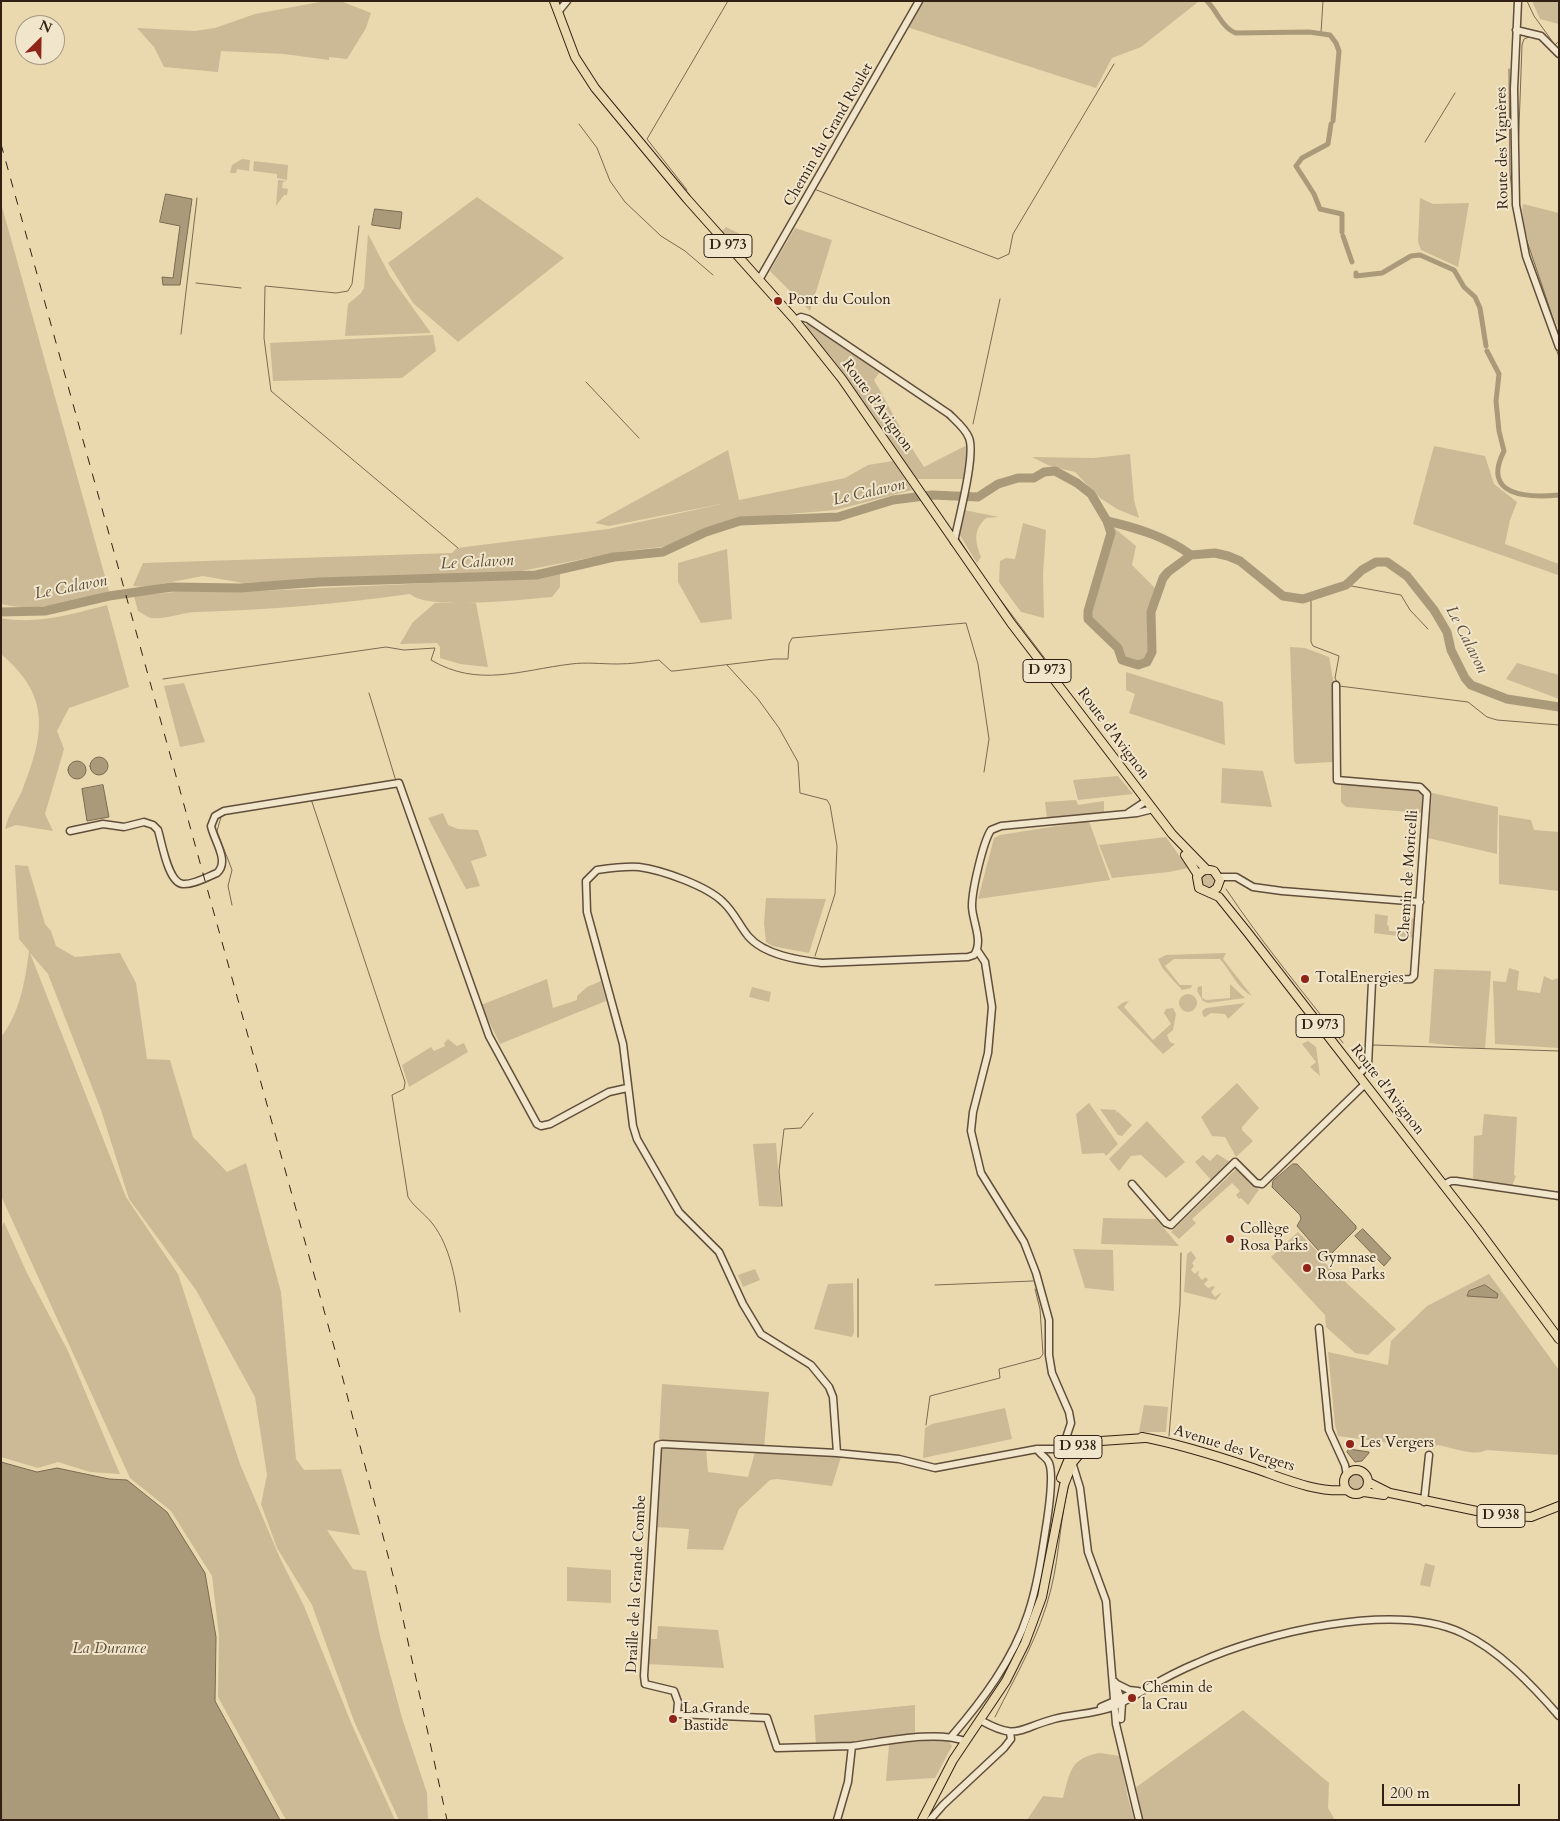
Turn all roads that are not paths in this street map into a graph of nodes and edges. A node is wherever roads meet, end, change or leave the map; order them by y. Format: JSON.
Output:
{"nodes":[{"id":1,"x":554,"y":1,"type":"edge"},
{"id":2,"x":568,"y":1,"type":"edge"},
{"id":3,"x":919,"y":1,"type":"edge"},
{"id":4,"x":1518,"y":1,"type":"edge"},
{"id":5,"x":558,"y":12,"type":"junction"},
{"id":6,"x":1516,"y":30,"type":"junction"},
{"id":7,"x":1559,"y":54,"type":"edge"},
{"id":8,"x":759,"y":280,"type":"junction"},
{"id":9,"x":794,"y":320,"type":"junction"},
{"id":10,"x":1559,"y":347,"type":"edge"},
{"id":11,"x":954,"y":542,"type":"junction"},
{"id":12,"x":1336,"y":685,"type":"dead end"},
{"id":13,"x":1146,"y":801,"type":"junction"},
{"id":14,"x":1153,"y":809,"type":"junction"},
{"id":15,"x":1125,"y":814,"type":"junction"},
{"id":16,"x":70,"y":830,"type":"dead end"},
{"id":17,"x":1172,"y":834,"type":"junction"},
{"id":18,"x":1207,"y":870,"type":"junction"},
{"id":19,"x":1198,"y":876,"type":"junction"},
{"id":20,"x":1219,"y":881,"type":"junction"},
{"id":21,"x":1210,"y":893,"type":"junction"},
{"id":22,"x":1420,"y":902,"type":"junction"},
{"id":23,"x":1248,"y":933,"type":"junction"},
{"id":24,"x":977,"y":950,"type":"junction"},
{"id":25,"x":1358,"y":1075,"type":"junction"},
{"id":26,"x":1365,"y":1084,"type":"junction"},
{"id":27,"x":627,"y":1088,"type":"junction"},
{"id":28,"x":1132,"y":1184,"type":"dead end"},
{"id":29,"x":1443,"y":1186,"type":"junction"},
{"id":30,"x":1559,"y":1196,"type":"edge"},
{"id":31,"x":1318,"y":1328,"type":"dead end"},
{"id":32,"x":1559,"y":1339,"type":"edge"},
{"id":33,"x":1145,"y":1438,"type":"junction"},
{"id":34,"x":1038,"y":1449,"type":"junction"},
{"id":35,"x":1062,"y":1450,"type":"junction"},
{"id":36,"x":837,"y":1453,"type":"junction"},
{"id":37,"x":1429,"y":1455,"type":"dead end"},
{"id":38,"x":1071,"y":1459,"type":"junction"},
{"id":39,"x":1348,"y":1475,"type":"junction"},
{"id":40,"x":1368,"y":1482,"type":"junction"},
{"id":41,"x":1315,"y":1487,"type":"junction"},
{"id":42,"x":1347,"y":1490,"type":"junction"},
{"id":43,"x":1364,"y":1492,"type":"junction"},
{"id":44,"x":1424,"y":1500,"type":"junction"},
{"id":45,"x":1559,"y":1507,"type":"edge"},
{"id":46,"x":1051,"y":1554,"type":"junction"},
{"id":47,"x":1114,"y":1681,"type":"junction"},
{"id":48,"x":1146,"y":1689,"type":"junction"},
{"id":49,"x":1138,"y":1691,"type":"junction"},
{"id":50,"x":1132,"y":1698,"type":"junction"},
{"id":51,"x":1121,"y":1701,"type":"junction"},
{"id":52,"x":1114,"y":1704,"type":"junction"},
{"id":53,"x":1098,"y":1712,"type":"junction"},
{"id":54,"x":1086,"y":1713,"type":"junction"},
{"id":55,"x":1559,"y":1716,"type":"edge"},
{"id":56,"x":980,"y":1720,"type":"junction"},
{"id":57,"x":1118,"y":1722,"type":"junction"},
{"id":58,"x":1010,"y":1733,"type":"junction"},
{"id":59,"x":951,"y":1737,"type":"junction"},
{"id":60,"x":965,"y":1741,"type":"junction"},
{"id":61,"x":852,"y":1746,"type":"junction"},
{"id":62,"x":837,"y":1820,"type":"edge"},
{"id":63,"x":922,"y":1820,"type":"edge"},
{"id":64,"x":930,"y":1820,"type":"edge"},
{"id":65,"x":1139,"y":1820,"type":"edge"}],
"edges":[{"from":1,"to":5,"type":"main road","name":"Route d'Avignon","number":"D 973"},
{"from":2,"to":5,"type":"street"},
{"from":3,"to":8,"type":"street","name":"Chemin du Grand Roulet"},
{"from":4,"to":6,"type":"street","name":"Route des Vignères"},
{"from":5,"to":8,"type":"main road","name":"Route d'Avignon","number":"D 973"},
{"from":6,"to":7,"type":"street"},
{"from":6,"to":10,"type":"street","name":"Route des Vignères"},
{"from":8,"to":9,"type":"main road","name":"Route d'Avignon","number":"D 973"},
{"from":9,"to":11,"type":"main road","name":"Route d'Avignon","number":"D 973"},
{"from":9,"to":11,"type":"street"},
{"from":11,"to":13,"type":"main road","name":"Route d'Avignon","number":"D 973"},
{"from":12,"to":22,"type":"street","name":"Chemin de Moricelli"},
{"from":13,"to":14,"type":"main road","name":"Route d'Avignon","number":"D 973"},
{"from":13,"to":15,"type":"street"},
{"from":14,"to":15,"type":"street"},
{"from":14,"to":17,"type":"main road","name":"Route d'Avignon","number":"D 973"},
{"from":15,"to":24,"type":"street"},
{"from":16,"to":27,"type":"street"},
{"from":17,"to":18,"type":"main road","name":"Route d'Avignon","number":"D 973"},
{"from":17,"to":19,"type":"main road","name":"Route d'Avignon","number":"D 973"},
{"from":18,"to":19,"type":"main road"},
{"from":18,"to":20,"type":"main road"},
{"from":19,"to":21,"type":"main road"},
{"from":20,"to":21,"type":"main road"},
{"from":20,"to":22,"type":"street"},
{"from":20,"to":23,"type":"main road","name":"Route d'Avignon","number":"D 973"},
{"from":21,"to":23,"type":"main road","name":"Route d'Avignon","number":"D 973"},
{"from":22,"to":25,"type":"street","name":"Chemin de Moricelli"},
{"from":23,"to":25,"type":"main road","name":"Route d'Avignon","number":"D 973"},
{"from":24,"to":27,"type":"street"},
{"from":24,"to":35,"type":"street"},
{"from":25,"to":26,"type":"main road","name":"Route d'Avignon","number":"D 973"},
{"from":26,"to":28,"type":"street"},
{"from":26,"to":29,"type":"main road","name":"Route d'Avignon","number":"D 973"},
{"from":27,"to":36,"type":"street"},
{"from":29,"to":30,"type":"street"},
{"from":29,"to":32,"type":"main road","name":"Route d'Avignon","number":"D 973"},
{"from":31,"to":39,"type":"street"},
{"from":33,"to":38,"type":"main road","number":"D 938"},
{"from":33,"to":38,"type":"main road","number":"D 938"},
{"from":33,"to":41,"type":"main road","name":"Avenue des Vergers","number":"D 938"},
{"from":34,"to":35,"type":"street"},
{"from":34,"to":36,"type":"street"},
{"from":34,"to":59,"type":"street"},
{"from":35,"to":38,"type":"street"},
{"from":36,"to":61,"type":"street","name":"Draille de la Grande Combe"},
{"from":37,"to":44,"type":"street"},
{"from":38,"to":46,"type":"main road","number":"D 938"},
{"from":38,"to":46,"type":"main road","number":"D 938"},
{"from":38,"to":47,"type":"street"},
{"from":39,"to":40,"type":"main road","number":"D 938"},
{"from":39,"to":41,"type":"main road","name":"Avenue des Vergers","number":"D 938"},
{"from":39,"to":42,"type":"main road"},
{"from":40,"to":43,"type":"main road"},
{"from":40,"to":44,"type":"main road","number":"D 938"},
{"from":41,"to":42,"type":"main road","name":"Avenue des Vergers","number":"D 938"},
{"from":42,"to":43,"type":"main road","number":"D 938"},
{"from":43,"to":44,"type":"main road","number":"D 938"},
{"from":44,"to":45,"type":"main road","number":"D 938"},
{"from":46,"to":56,"type":"main road","number":"D 938"},
{"from":47,"to":49,"type":"street"},
{"from":47,"to":51,"type":"street"},
{"from":47,"to":52,"type":"street"},
{"from":48,"to":49,"type":"street"},
{"from":48,"to":50,"type":"street"},
{"from":48,"to":55,"type":"street"},
{"from":49,"to":51,"type":"street"},
{"from":50,"to":51,"type":"street"},
{"from":50,"to":57,"type":"street"},
{"from":51,"to":52,"type":"street"},
{"from":51,"to":57,"type":"street"},
{"from":52,"to":53,"type":"street"},
{"from":52,"to":54,"type":"street"},
{"from":52,"to":57,"type":"street"},
{"from":53,"to":54,"type":"street"},
{"from":53,"to":57,"type":"street"},
{"from":54,"to":58,"type":"street"},
{"from":56,"to":58,"type":"street"},
{"from":56,"to":60,"type":"main road","number":"D 938"},
{"from":57,"to":65,"type":"street"},
{"from":58,"to":64,"type":"street"},
{"from":59,"to":60,"type":"street"},
{"from":59,"to":61,"type":"street"},
{"from":60,"to":63,"type":"main road","number":"D 938"},
{"from":61,"to":62,"type":"street"}]}
